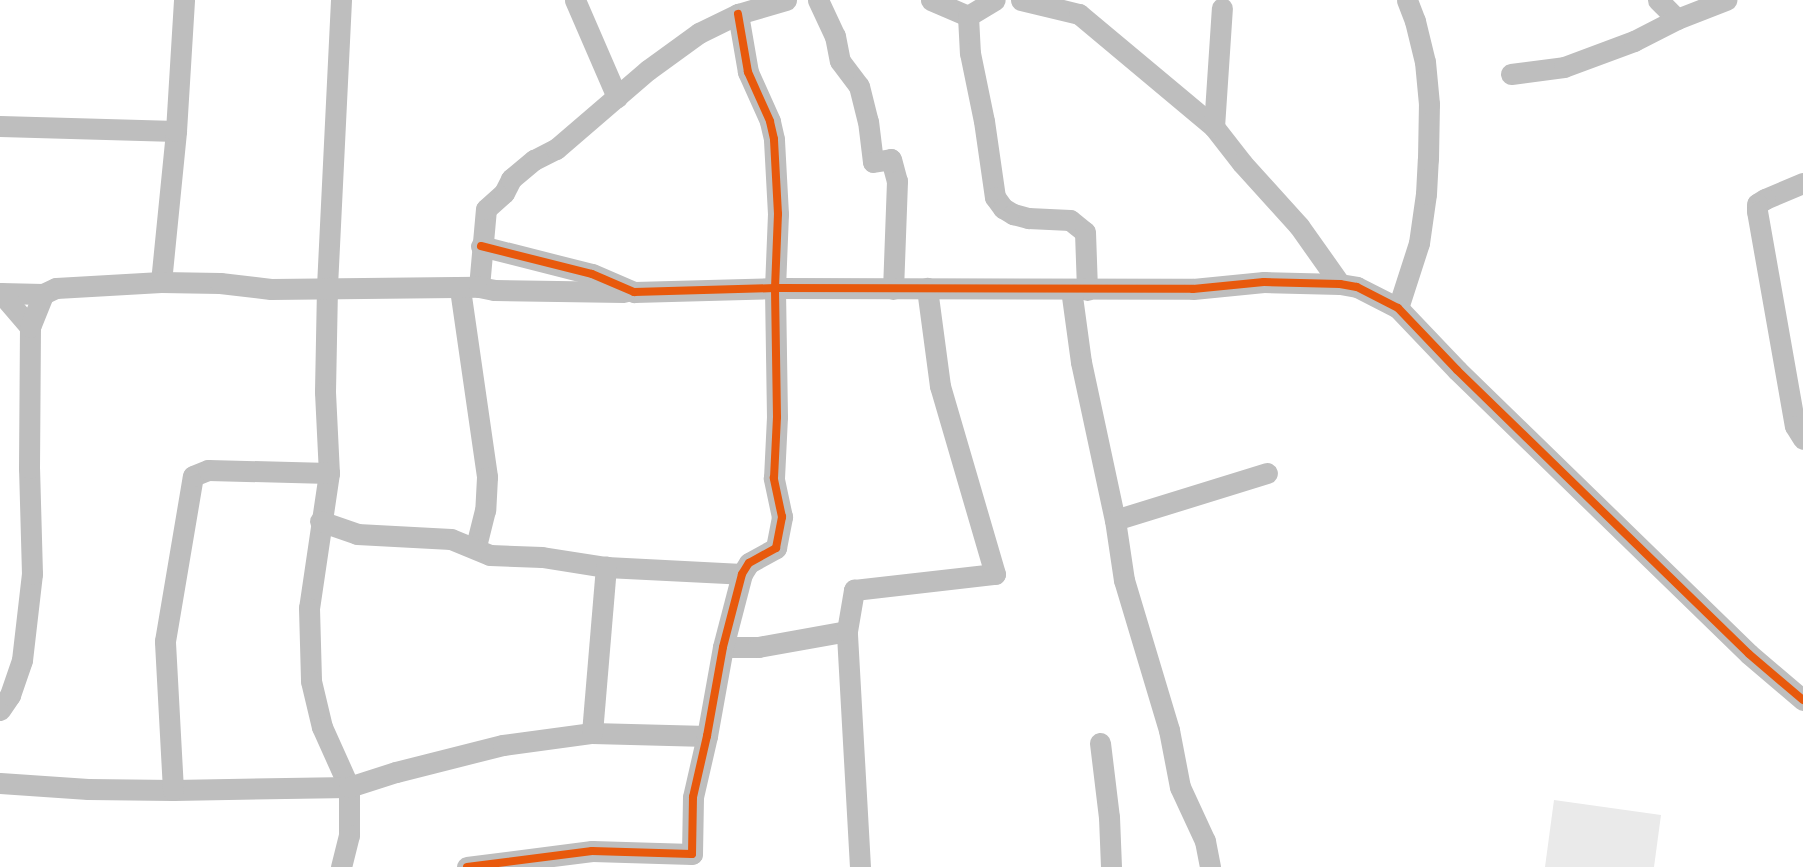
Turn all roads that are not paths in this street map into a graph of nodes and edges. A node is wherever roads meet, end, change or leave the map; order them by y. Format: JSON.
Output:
{"nodes":[{"id":1,"x":184,"y":0,"type":"edge"},
{"id":2,"x":341,"y":0,"type":"edge"},
{"id":3,"x":575,"y":0,"type":"edge"},
{"id":4,"x":786,"y":0,"type":"edge"},
{"id":5,"x":818,"y":0,"type":"edge"},
{"id":6,"x":931,"y":0,"type":"edge"},
{"id":7,"x":995,"y":0,"type":"edge"},
{"id":8,"x":1021,"y":0,"type":"edge"},
{"id":9,"x":1407,"y":0,"type":"edge"},
{"id":10,"x":1658,"y":0,"type":"edge"},
{"id":11,"x":1726,"y":0,"type":"edge"},
{"id":12,"x":1222,"y":8,"type":"dead end"},
{"id":13,"x":738,"y":14,"type":"junction"},
{"id":14,"x":968,"y":16,"type":"junction"},
{"id":15,"x":1677,"y":19,"type":"junction"},
{"id":16,"x":1511,"y":74,"type":"dead end"},
{"id":17,"x":617,"y":97,"type":"junction"},
{"id":18,"x":0,"y":126,"type":"edge"},
{"id":19,"x":1214,"y":127,"type":"junction"},
{"id":20,"x":177,"y":131,"type":"junction"},
{"id":21,"x":1803,"y":183,"type":"edge"},
{"id":22,"x":481,"y":246,"type":"junction"},
{"id":23,"x":161,"y":282,"type":"junction"},
{"id":24,"x":1340,"y":284,"type":"junction"},
{"id":25,"x":327,"y":287,"type":"junction"},
{"id":26,"x":470,"y":288,"type":"junction"},
{"id":27,"x":775,"y":288,"type":"junction"},
{"id":28,"x":927,"y":288,"type":"junction"},
{"id":29,"x":893,"y":289,"type":"junction"},
{"id":30,"x":1079,"y":289,"type":"junction"},
{"id":31,"x":634,"y":292,"type":"junction"},
{"id":32,"x":1,"y":293,"type":"edge"},
{"id":33,"x":43,"y":294,"type":"junction"},
{"id":34,"x":1398,"y":308,"type":"junction"},
{"id":35,"x":30,"y":327,"type":"junction"},
{"id":36,"x":1803,"y":439,"type":"edge"},
{"id":37,"x":329,"y":473,"type":"junction"},
{"id":38,"x":1267,"y":473,"type":"dead end"},
{"id":39,"x":1115,"y":520,"type":"junction"},
{"id":40,"x":320,"y":521,"type":"junction"},
{"id":41,"x":476,"y":547,"type":"junction"},
{"id":42,"x":606,"y":567,"type":"junction"},
{"id":43,"x":742,"y":574,"type":"junction"},
{"id":44,"x":848,"y":631,"type":"junction"},
{"id":45,"x":723,"y":647,"type":"junction"},
{"id":46,"x":1803,"y":700,"type":"edge"},
{"id":47,"x":0,"y":710,"type":"edge"},
{"id":48,"x":592,"y":733,"type":"junction"},
{"id":49,"x":707,"y":736,"type":"junction"},
{"id":50,"x":1100,"y":743,"type":"dead end"},
{"id":51,"x":0,"y":783,"type":"edge"},
{"id":52,"x":350,"y":787,"type":"junction"},
{"id":53,"x":173,"y":790,"type":"junction"},
{"id":54,"x":341,"y":867,"type":"edge"},
{"id":55,"x":467,"y":867,"type":"edge"},
{"id":56,"x":860,"y":867,"type":"edge"},
{"id":57,"x":1111,"y":867,"type":"edge"},
{"id":58,"x":1210,"y":867,"type":"edge"}],
"edges":[{"from":1,"to":20,"type":"street"},
{"from":2,"to":25,"type":"street"},
{"from":3,"to":17,"type":"street"},
{"from":4,"to":13,"type":"street"},
{"from":5,"to":29,"type":"street"},
{"from":6,"to":14,"type":"street"},
{"from":7,"to":14,"type":"street"},
{"from":8,"to":19,"type":"street"},
{"from":9,"to":34,"type":"street"},
{"from":10,"to":15,"type":"street"},
{"from":11,"to":15,"type":"street"},
{"from":12,"to":19,"type":"street"},
{"from":13,"to":17,"type":"street"},
{"from":13,"to":27,"type":"street"},
{"from":14,"to":30,"type":"street"},
{"from":15,"to":16,"type":"street"},
{"from":17,"to":22,"type":"street"},
{"from":18,"to":20,"type":"street"},
{"from":19,"to":24,"type":"street"},
{"from":20,"to":23,"type":"street"},
{"from":21,"to":36,"type":"street"},
{"from":22,"to":26,"type":"street"},
{"from":22,"to":31,"type":"street"},
{"from":23,"to":25,"type":"street"},
{"from":23,"to":33,"type":"street"},
{"from":24,"to":30,"type":"street"},
{"from":24,"to":34,"type":"street"},
{"from":25,"to":26,"type":"street"},
{"from":25,"to":37,"type":"street"},
{"from":26,"to":31,"type":"street"},
{"from":26,"to":41,"type":"street"},
{"from":27,"to":29,"type":"street"},
{"from":27,"to":31,"type":"street"},
{"from":27,"to":43,"type":"street"},
{"from":28,"to":29,"type":"street"},
{"from":28,"to":30,"type":"street"},
{"from":28,"to":44,"type":"street"},
{"from":30,"to":39,"type":"street"},
{"from":32,"to":33,"type":"street"},
{"from":32,"to":35,"type":"street"},
{"from":33,"to":35,"type":"street"},
{"from":34,"to":46,"type":"street"},
{"from":35,"to":47,"type":"street"},
{"from":37,"to":40,"type":"street"},
{"from":37,"to":53,"type":"street"},
{"from":38,"to":39,"type":"street"},
{"from":39,"to":58,"type":"street"},
{"from":40,"to":41,"type":"street"},
{"from":40,"to":52,"type":"street"},
{"from":41,"to":42,"type":"street"},
{"from":42,"to":43,"type":"street"},
{"from":42,"to":48,"type":"street"},
{"from":43,"to":45,"type":"street"},
{"from":44,"to":45,"type":"street"},
{"from":44,"to":56,"type":"street"},
{"from":45,"to":49,"type":"street"},
{"from":48,"to":49,"type":"street"},
{"from":48,"to":52,"type":"street"},
{"from":49,"to":55,"type":"street"},
{"from":50,"to":57,"type":"street"},
{"from":51,"to":53,"type":"street"},
{"from":52,"to":53,"type":"street"},
{"from":52,"to":54,"type":"street"}]}
